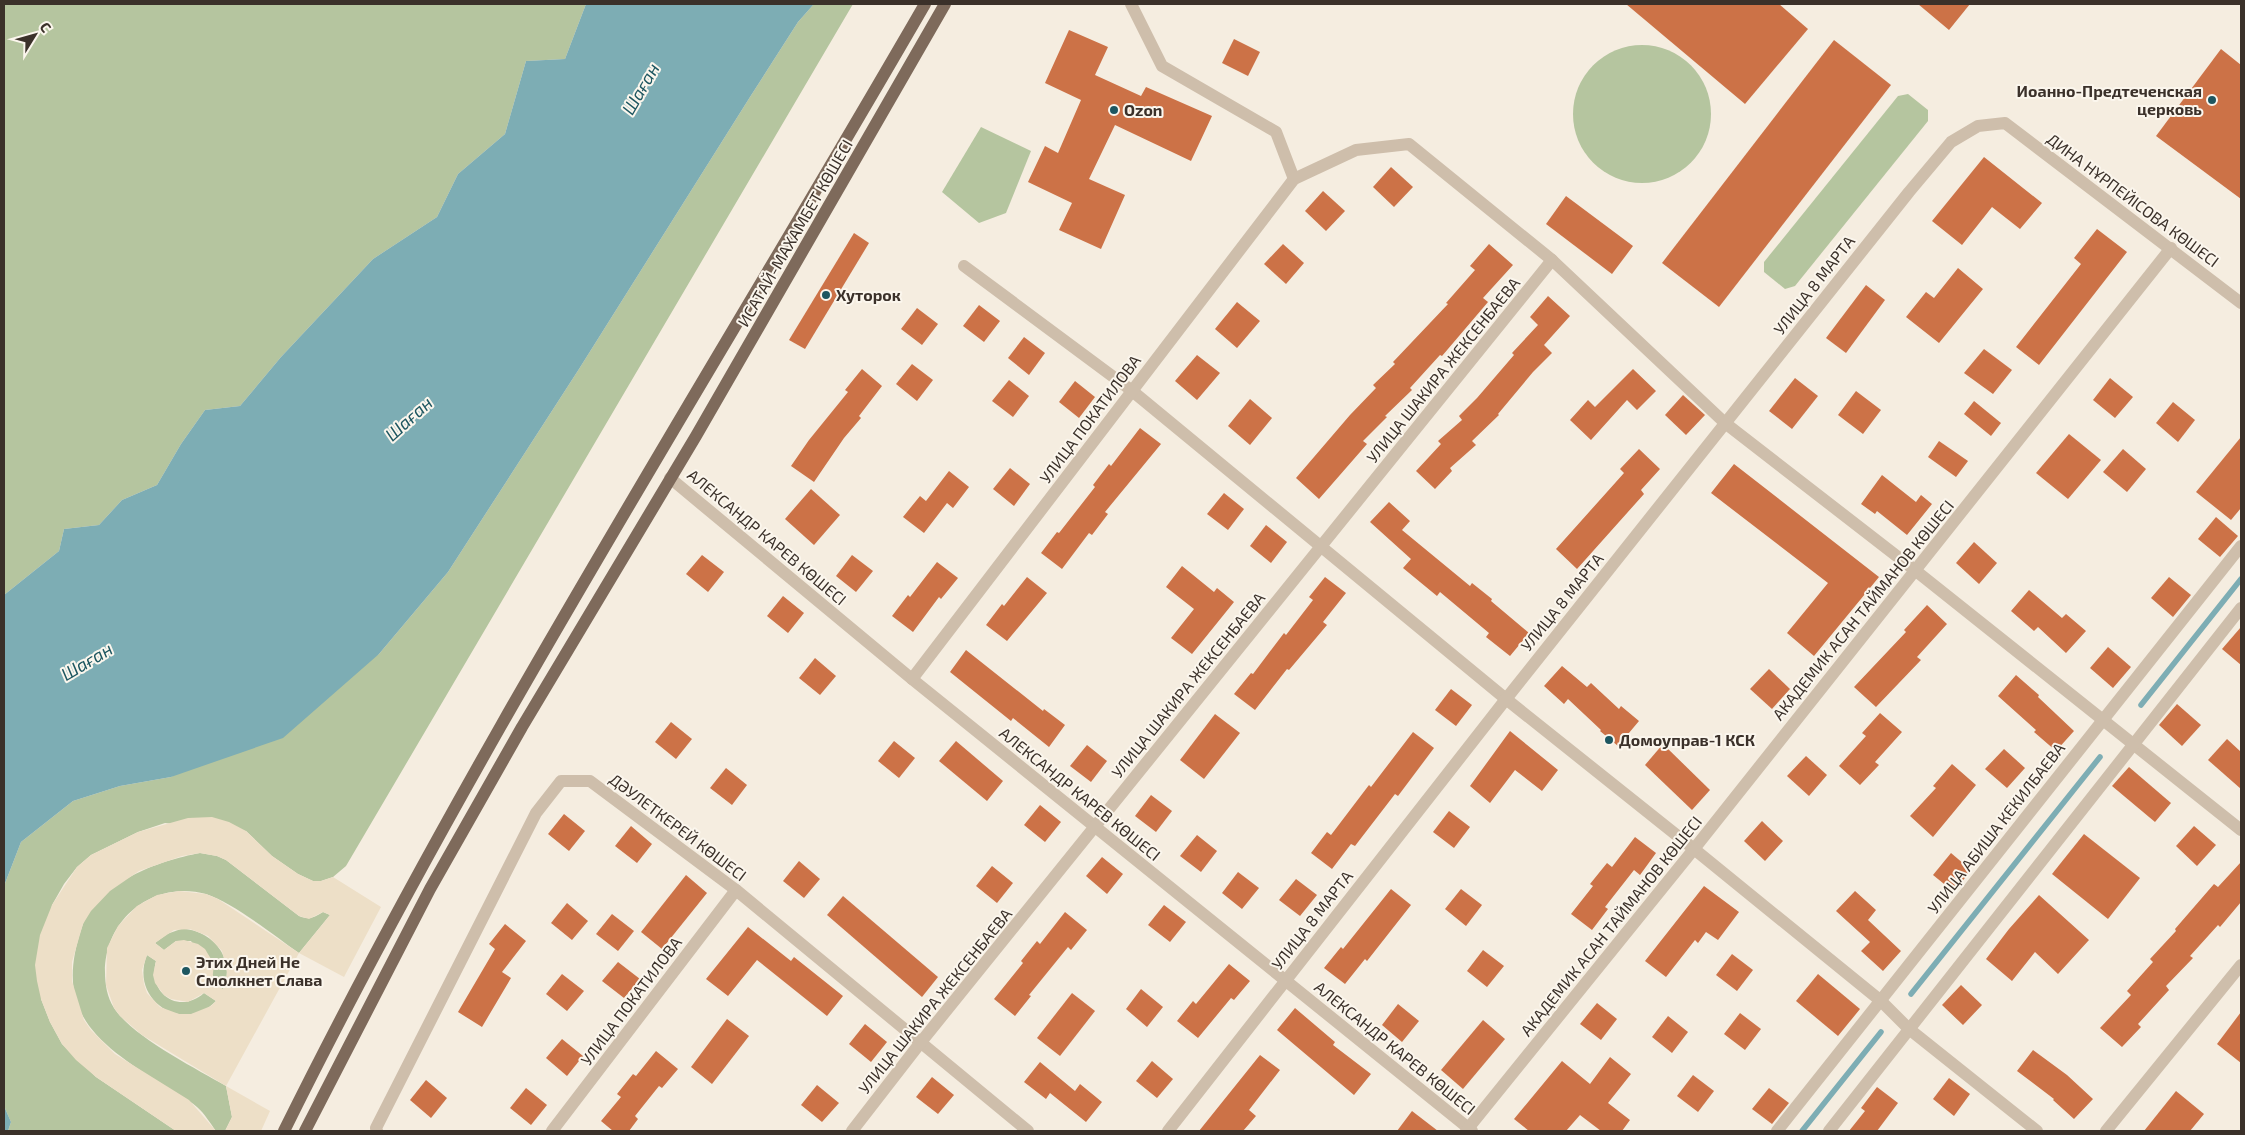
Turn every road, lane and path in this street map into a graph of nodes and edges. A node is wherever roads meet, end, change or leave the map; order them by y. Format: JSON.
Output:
{"nodes":[{"id":1,"x":925,"y":4,"type":"edge"},
{"id":2,"x":945,"y":4,"type":"edge"},
{"id":3,"x":1131,"y":4,"type":"edge"},
{"id":4,"x":2005,"y":123,"type":"joint"},
{"id":5,"x":1294,"y":179,"type":"junction"},
{"id":6,"x":2171,"y":248,"type":"junction"},
{"id":7,"x":1552,"y":260,"type":"junction"},
{"id":8,"x":964,"y":266,"type":"dead end"},
{"id":9,"x":2241,"y":303,"type":"edge"},
{"id":10,"x":1132,"y":390,"type":"junction"},
{"id":11,"x":1726,"y":423,"type":"junction"},
{"id":12,"x":651,"y":466,"type":"junction"},
{"id":13,"x":670,"y":478,"type":"junction"},
{"id":14,"x":1321,"y":546,"type":"junction"},
{"id":15,"x":2241,"y":546,"type":"edge"},
{"id":16,"x":1916,"y":571,"type":"junction"},
{"id":17,"x":2241,"y":608,"type":"edge"},
{"id":18,"x":912,"y":679,"type":"junction"},
{"id":19,"x":1506,"y":699,"type":"junction"},
{"id":20,"x":2103,"y":719,"type":"junction"},
{"id":21,"x":2135,"y":745,"type":"junction"},
{"id":22,"x":1095,"y":827,"type":"junction"},
{"id":23,"x":2241,"y":830,"type":"edge"},
{"id":24,"x":1694,"y":849,"type":"junction"},
{"id":25,"x":736,"y":890,"type":"junction"},
{"id":26,"x":2241,"y":966,"type":"edge"},
{"id":27,"x":1286,"y":980,"type":"junction"},
{"id":28,"x":1881,"y":1001,"type":"junction"},
{"id":29,"x":1909,"y":1028,"type":"junction"},
{"id":30,"x":921,"y":1042,"type":"junction"},
{"id":31,"x":1469,"y":1130,"type":"edge"},
{"id":32,"x":284,"y":1131,"type":"edge"},
{"id":33,"x":305,"y":1131,"type":"edge"},
{"id":34,"x":377,"y":1131,"type":"edge"},
{"id":35,"x":552,"y":1131,"type":"edge"},
{"id":36,"x":852,"y":1131,"type":"edge"},
{"id":37,"x":1028,"y":1131,"type":"edge"},
{"id":38,"x":1168,"y":1131,"type":"edge"},
{"id":39,"x":1777,"y":1131,"type":"edge"},
{"id":40,"x":1829,"y":1131,"type":"edge"},
{"id":41,"x":2037,"y":1131,"type":"edge"},
{"id":42,"x":2106,"y":1131,"type":"edge"}],
"edges":[{"from":1,"to":12,"type":"main road"},
{"from":2,"to":13,"type":"main road","name":"ИСАТАЙ-МАХАМБЕТ КӨШЕСІ"},
{"from":3,"to":5,"type":"street"},
{"from":4,"to":6,"type":"street","name":"ДИНА НҰРПЕЙІСОВА КӨШЕСІ"},
{"from":4,"to":11,"type":"street","name":"УЛИЦА 8 МАРТА"},
{"from":5,"to":7,"type":"street"},
{"from":5,"to":10,"type":"street","name":"УЛИЦА ПОКАТИЛОВА"},
{"from":6,"to":9,"type":"street","name":"ДИНА НҰРПЕЙІСОВА КӨШЕСІ"},
{"from":6,"to":16,"type":"street","name":"АКАДЕМИК АСАН ТАЙМАНОВ КӨШЕСІ"},
{"from":7,"to":11,"type":"street"},
{"from":7,"to":14,"type":"street","name":"УЛИЦА ШАКИРА ЖЕКСЕНБАЕВА"},
{"from":8,"to":10,"type":"street"},
{"from":10,"to":14,"type":"street"},
{"from":10,"to":18,"type":"street","name":"УЛИЦА ПОКАТИЛОВА"},
{"from":11,"to":16,"type":"street"},
{"from":11,"to":19,"type":"street","name":"УЛИЦА 8 МАРТА"},
{"from":12,"to":13,"type":"main road"},
{"from":12,"to":32,"type":"main road"},
{"from":13,"to":18,"type":"street","name":"АЛЕКСАНДР КАРЕВ КӨШЕСІ"},
{"from":13,"to":33,"type":"main road","name":"ИСАТАЙ-МАХАМБЕТ КӨШЕСІ"},
{"from":14,"to":19,"type":"street"},
{"from":14,"to":22,"type":"street","name":"УЛИЦА ШАКИРА ЖЕКСЕНБАЕВА"},
{"from":15,"to":20,"type":"street","name":"УЛИЦА АБИША КЕКИЛБАЕВА"},
{"from":16,"to":20,"type":"street"},
{"from":16,"to":24,"type":"street","name":"АКАДЕМИК АСАН ТАЙМАНОВ КӨШЕСІ"},
{"from":17,"to":21,"type":"street"},
{"from":18,"to":22,"type":"street","name":"АЛЕКСАНДР КАРЕВ КӨШЕСІ"},
{"from":19,"to":24,"type":"street"},
{"from":19,"to":27,"type":"street","name":"УЛИЦА 8 МАРТА"},
{"from":20,"to":21,"type":"street"},
{"from":20,"to":28,"type":"street","name":"УЛИЦА АБИША КЕКИЛБАЕВА"},
{"from":21,"to":23,"type":"street"},
{"from":21,"to":29,"type":"street"},
{"from":22,"to":27,"type":"street","name":"АЛЕКСАНДР КАРЕВ КӨШЕСІ"},
{"from":22,"to":30,"type":"street","name":"УЛИЦА ШАКИРА ЖЕКСЕНБАЕВА"},
{"from":24,"to":28,"type":"street"},
{"from":24,"to":31,"type":"street","name":"АКАДЕМИК АСАН ТАЙМАНОВ КӨШЕСІ"},
{"from":25,"to":30,"type":"street","name":"ДӘУЛЕТКЕРЕЙ КӨШЕСІ"},
{"from":25,"to":34,"type":"street","name":"ДӘУЛЕТКЕРЕЙ КӨШЕСІ"},
{"from":25,"to":35,"type":"street","name":"УЛИЦА ПОКАТИЛОВА"},
{"from":26,"to":42,"type":"street"},
{"from":27,"to":31,"type":"street","name":"АЛЕКСАНДР КАРЕВ КӨШЕСІ"},
{"from":27,"to":38,"type":"street","name":"УЛИЦА 8 МАРТА"},
{"from":28,"to":29,"type":"street"},
{"from":28,"to":39,"type":"street","name":"УЛИЦА АБИША КЕКИЛБАЕВА"},
{"from":29,"to":40,"type":"street"},
{"from":29,"to":41,"type":"street"},
{"from":30,"to":36,"type":"street","name":"УЛИЦА ШАКИРА ЖЕКСЕНБАЕВА"},
{"from":30,"to":37,"type":"street","name":"ДӘУЛЕТКЕРЕЙ КӨШЕСІ"}]}
